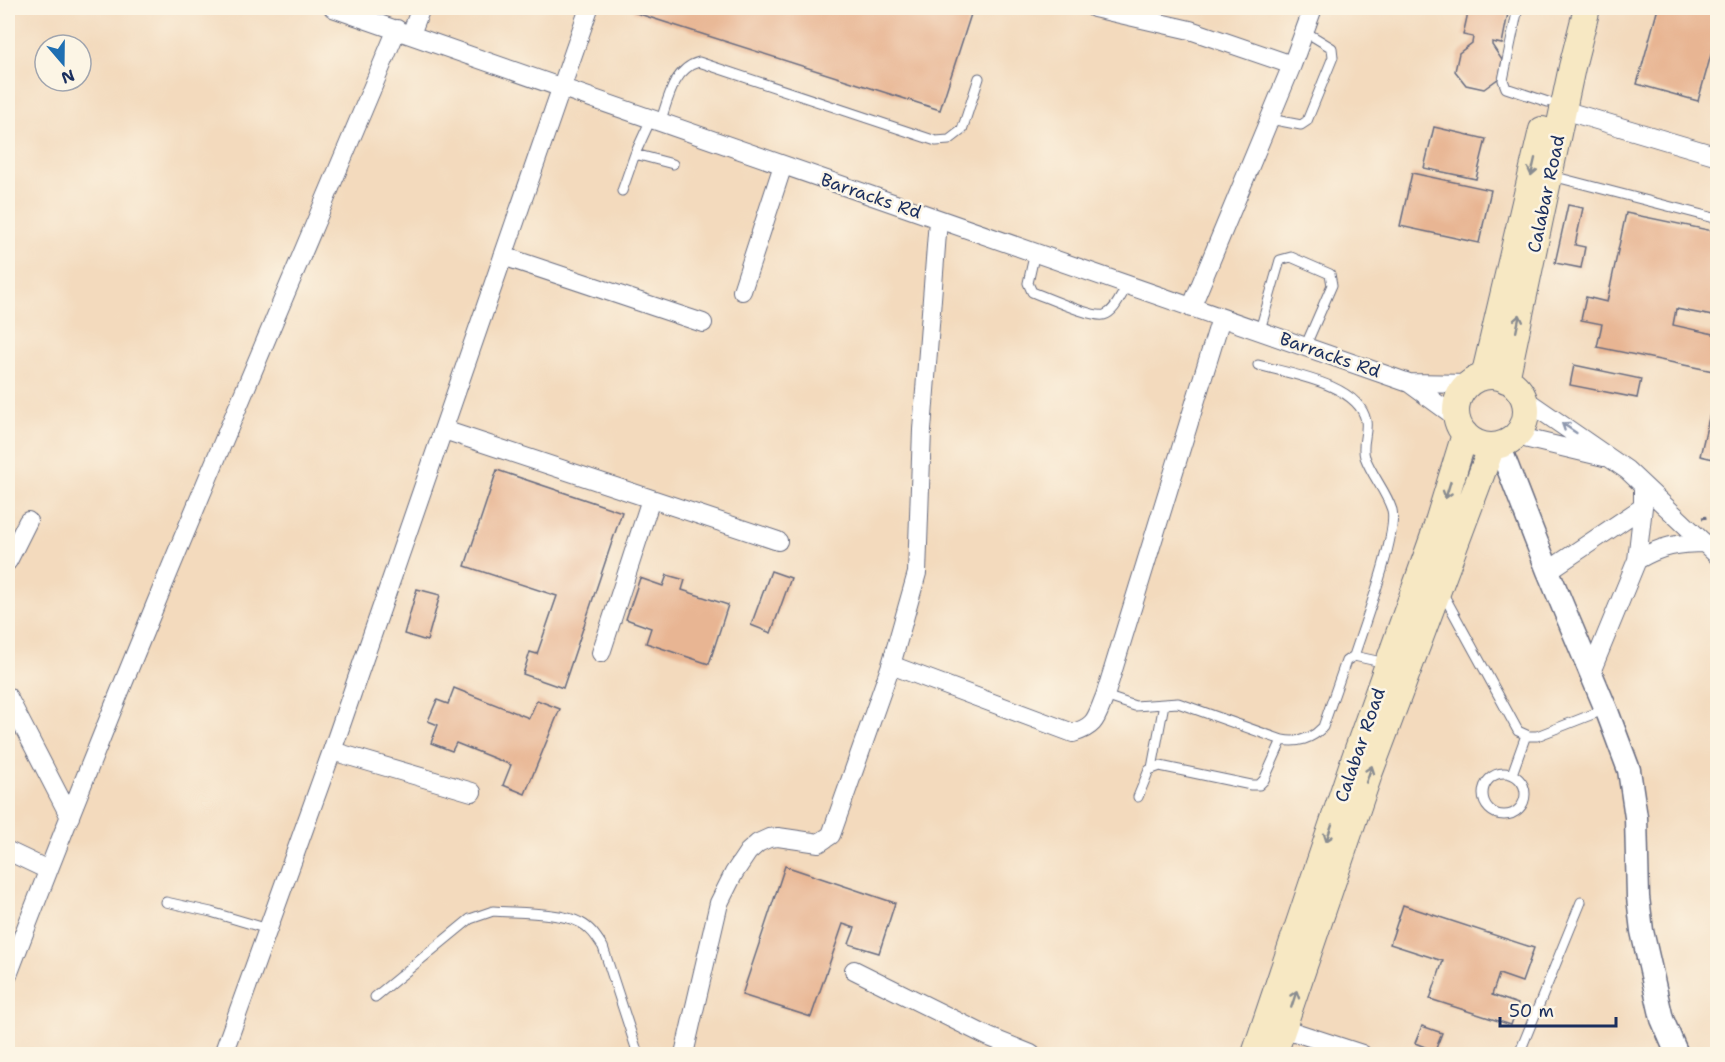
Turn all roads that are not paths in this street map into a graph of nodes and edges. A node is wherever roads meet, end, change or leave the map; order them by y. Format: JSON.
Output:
{"nodes":[{"id":1,"x":333,"y":8,"type":"edge"},
{"id":2,"x":421,"y":8,"type":"edge"},
{"id":3,"x":589,"y":8,"type":"edge"},
{"id":4,"x":1101,"y":8,"type":"edge"},
{"id":5,"x":1313,"y":8,"type":"edge"},
{"id":6,"x":1518,"y":8,"type":"edge"},
{"id":7,"x":1571,"y":8,"type":"edge"},
{"id":8,"x":1587,"y":8,"type":"edge"},
{"id":9,"x":1304,"y":31,"type":"junction"},
{"id":10,"x":404,"y":32,"type":"junction"},
{"id":11,"x":1292,"y":65,"type":"junction"},
{"id":12,"x":979,"y":78,"type":"dead end"},
{"id":13,"x":560,"y":88,"type":"junction"},
{"id":14,"x":1556,"y":106,"type":"junction"},
{"id":15,"x":1270,"y":119,"type":"junction"},
{"id":16,"x":655,"y":121,"type":"junction"},
{"id":17,"x":635,"y":154,"type":"junction"},
{"id":18,"x":1718,"y":156,"type":"edge"},
{"id":19,"x":673,"y":164,"type":"dead end"},
{"id":20,"x":783,"y":165,"type":"junction"},
{"id":21,"x":1550,"y":175,"type":"junction"},
{"id":22,"x":622,"y":192,"type":"dead end"},
{"id":23,"x":1718,"y":219,"type":"edge"},
{"id":24,"x":938,"y":220,"type":"junction"},
{"id":25,"x":1035,"y":252,"type":"junction"},
{"id":26,"x":503,"y":256,"type":"junction"},
{"id":27,"x":1127,"y":286,"type":"junction"},
{"id":28,"x":742,"y":291,"type":"dead end"},
{"id":29,"x":1191,"y":308,"type":"junction"},
{"id":30,"x":1221,"y":318,"type":"junction"},
{"id":31,"x":703,"y":323,"type":"dead end"},
{"id":32,"x":1260,"y":330,"type":"junction"},
{"id":33,"x":1305,"y":347,"type":"junction"},
{"id":34,"x":1258,"y":364,"type":"dead end"},
{"id":35,"x":1409,"y":383,"type":"junction"},
{"id":36,"x":1496,"y":385,"type":"junction"},
{"id":37,"x":1461,"y":426,"type":"junction"},
{"id":38,"x":444,"y":430,"type":"junction"},
{"id":39,"x":1502,"y":442,"type":"junction"},
{"id":40,"x":1614,"y":459,"type":"junction"},
{"id":41,"x":1643,"y":487,"type":"junction"},
{"id":42,"x":651,"y":499,"type":"junction"},
{"id":43,"x":1643,"y":507,"type":"junction"},
{"id":44,"x":28,"y":521,"type":"dead end"},
{"id":45,"x":778,"y":541,"type":"dead end"},
{"id":46,"x":1712,"y":549,"type":"edge"},
{"id":47,"x":1637,"y":560,"type":"junction"},
{"id":48,"x":8,"y":561,"type":"edge"},
{"id":49,"x":1548,"y":570,"type":"junction"},
{"id":50,"x":1438,"y":586,"type":"junction"},
{"id":51,"x":601,"y":653,"type":"dead end"},
{"id":52,"x":1354,"y":656,"type":"junction"},
{"id":53,"x":1389,"y":664,"type":"junction"},
{"id":54,"x":891,"y":665,"type":"junction"},
{"id":55,"x":1591,"y":672,"type":"junction"},
{"id":56,"x":1105,"y":696,"type":"junction"},
{"id":57,"x":8,"y":697,"type":"edge"},
{"id":58,"x":1164,"y":704,"type":"junction"},
{"id":59,"x":1606,"y":709,"type":"junction"},
{"id":60,"x":1526,"y":735,"type":"junction"},
{"id":61,"x":1282,"y":740,"type":"junction"},
{"id":62,"x":332,"y":751,"type":"junction"},
{"id":63,"x":1152,"y":768,"type":"junction"},
{"id":64,"x":1512,"y":774,"type":"junction"},
{"id":65,"x":472,"y":792,"type":"dead end"},
{"id":66,"x":1137,"y":796,"type":"dead end"},
{"id":67,"x":70,"y":817,"type":"junction"},
{"id":68,"x":8,"y":851,"type":"edge"},
{"id":69,"x":48,"y":870,"type":"junction"},
{"id":70,"x":166,"y":902,"type":"dead end"},
{"id":71,"x":1581,"y":902,"type":"dead end"},
{"id":72,"x":268,"y":929,"type":"junction"},
{"id":73,"x":854,"y":970,"type":"dead end"},
{"id":74,"x":8,"y":975,"type":"edge"},
{"id":75,"x":375,"y":997,"type":"dead end"},
{"id":76,"x":1275,"y":1026,"type":"junction"},
{"id":77,"x":223,"y":1054,"type":"edge"},
{"id":78,"x":638,"y":1054,"type":"edge"},
{"id":79,"x":684,"y":1054,"type":"edge"},
{"id":80,"x":1031,"y":1054,"type":"edge"},
{"id":81,"x":1255,"y":1054,"type":"edge"},
{"id":82,"x":1275,"y":1054,"type":"edge"},
{"id":83,"x":1362,"y":1054,"type":"edge"},
{"id":84,"x":1519,"y":1054,"type":"edge"},
{"id":85,"x":1677,"y":1054,"type":"edge"}],
"edges":[{"from":1,"to":10,"type":"street","name":"Barracks Rd"},
{"from":2,"to":10,"type":"street"},
{"from":3,"to":13,"type":"street"},
{"from":4,"to":11,"type":"street"},
{"from":5,"to":9,"type":"street"},
{"from":6,"to":14,"type":"lane"},
{"from":7,"to":14,"type":"main road","name":"Calabar Road"},
{"from":8,"to":14,"type":"main road","name":"Calabar Road"},
{"from":9,"to":11,"type":"street"},
{"from":9,"to":15,"type":"lane"},
{"from":10,"to":13,"type":"street","name":"Barracks Rd"},
{"from":10,"to":67,"type":"street"},
{"from":11,"to":15,"type":"street"},
{"from":12,"to":16,"type":"lane"},
{"from":13,"to":16,"type":"street","name":"Barracks Rd"},
{"from":13,"to":26,"type":"street"},
{"from":14,"to":18,"type":"street"},
{"from":14,"to":21,"type":"main road","name":"Calabar Road"},
{"from":14,"to":36,"type":"main road","name":"Calabar Road","one_way":true},
{"from":15,"to":29,"type":"street"},
{"from":16,"to":17,"type":"lane"},
{"from":16,"to":20,"type":"street","name":"Barracks Rd"},
{"from":17,"to":19,"type":"lane"},
{"from":17,"to":22,"type":"lane"},
{"from":20,"to":24,"type":"street","name":"Barracks Rd"},
{"from":20,"to":28,"type":"street"},
{"from":21,"to":23,"type":"lane"},
{"from":36,"to":21,"type":"main road","name":"Calabar Road","one_way":true},
{"from":24,"to":25,"type":"street","name":"Barracks Rd"},
{"from":24,"to":54,"type":"street"},
{"from":25,"to":27,"type":"street","name":"Barracks Rd"},
{"from":25,"to":27,"type":"lane"},
{"from":26,"to":31,"type":"street"},
{"from":26,"to":38,"type":"street"},
{"from":27,"to":29,"type":"street","name":"Barracks Rd"},
{"from":29,"to":30,"type":"street","name":"Barracks Rd"},
{"from":30,"to":32,"type":"street","name":"Barracks Rd"},
{"from":30,"to":56,"type":"street"},
{"from":32,"to":33,"type":"street","name":"Barracks Rd"},
{"from":32,"to":33,"type":"lane"},
{"from":33,"to":35,"type":"street","name":"Barracks Rd"},
{"from":34,"to":52,"type":"lane"},
{"from":35,"to":36,"type":"street","name":"Barracks Rd"},
{"from":35,"to":37,"type":"street","name":"Barracks Rd"},
{"from":36,"to":37,"type":"main road"},
{"from":36,"to":39,"type":"main road"},
{"from":40,"to":36,"type":"street","one_way":true},
{"from":37,"to":39,"type":"main road"},
{"from":37,"to":53,"type":"main road","name":"Calabar Road","one_way":true},
{"from":38,"to":42,"type":"street"},
{"from":38,"to":62,"type":"street"},
{"from":39,"to":40,"type":"street"},
{"from":39,"to":49,"type":"street"},
{"from":39,"to":50,"type":"main road","name":"Calabar Road"},
{"from":40,"to":41,"type":"street"},
{"from":41,"to":43,"type":"street"},
{"from":41,"to":46,"type":"street"},
{"from":42,"to":45,"type":"street"},
{"from":42,"to":51,"type":"street"},
{"from":43,"to":47,"type":"street"},
{"from":43,"to":49,"type":"street"},
{"from":44,"to":48,"type":"street"},
{"from":46,"to":47,"type":"street"},
{"from":47,"to":55,"type":"street"},
{"from":49,"to":55,"type":"street"},
{"from":50,"to":60,"type":"lane"},
{"from":76,"to":50,"type":"main road","name":"Calabar Road","one_way":true},
{"from":52,"to":53,"type":"lane"},
{"from":52,"to":61,"type":"lane"},
{"from":53,"to":76,"type":"main road","name":"Calabar Road","one_way":true},
{"from":54,"to":56,"type":"street"},
{"from":54,"to":79,"type":"street"},
{"from":55,"to":59,"type":"street"},
{"from":56,"to":58,"type":"lane"},
{"from":57,"to":67,"type":"street"},
{"from":58,"to":61,"type":"lane"},
{"from":58,"to":63,"type":"lane"},
{"from":59,"to":60,"type":"lane"},
{"from":59,"to":85,"type":"street"},
{"from":60,"to":64,"type":"lane"},
{"from":61,"to":63,"type":"lane"},
{"from":62,"to":65,"type":"street"},
{"from":62,"to":72,"type":"street"},
{"from":63,"to":66,"type":"lane"},
{"from":64,"to":64,"type":"lane"},
{"from":67,"to":69,"type":"street"},
{"from":68,"to":69,"type":"street"},
{"from":69,"to":74,"type":"street"},
{"from":70,"to":72,"type":"lane"},
{"from":71,"to":84,"type":"lane"},
{"from":72,"to":77,"type":"street"},
{"from":73,"to":80,"type":"street"},
{"from":75,"to":78,"type":"lane"},
{"from":76,"to":81,"type":"main road","name":"Calabar Road"},
{"from":76,"to":82,"type":"main road","name":"Calabar Road"},
{"from":76,"to":83,"type":"street"}]}
